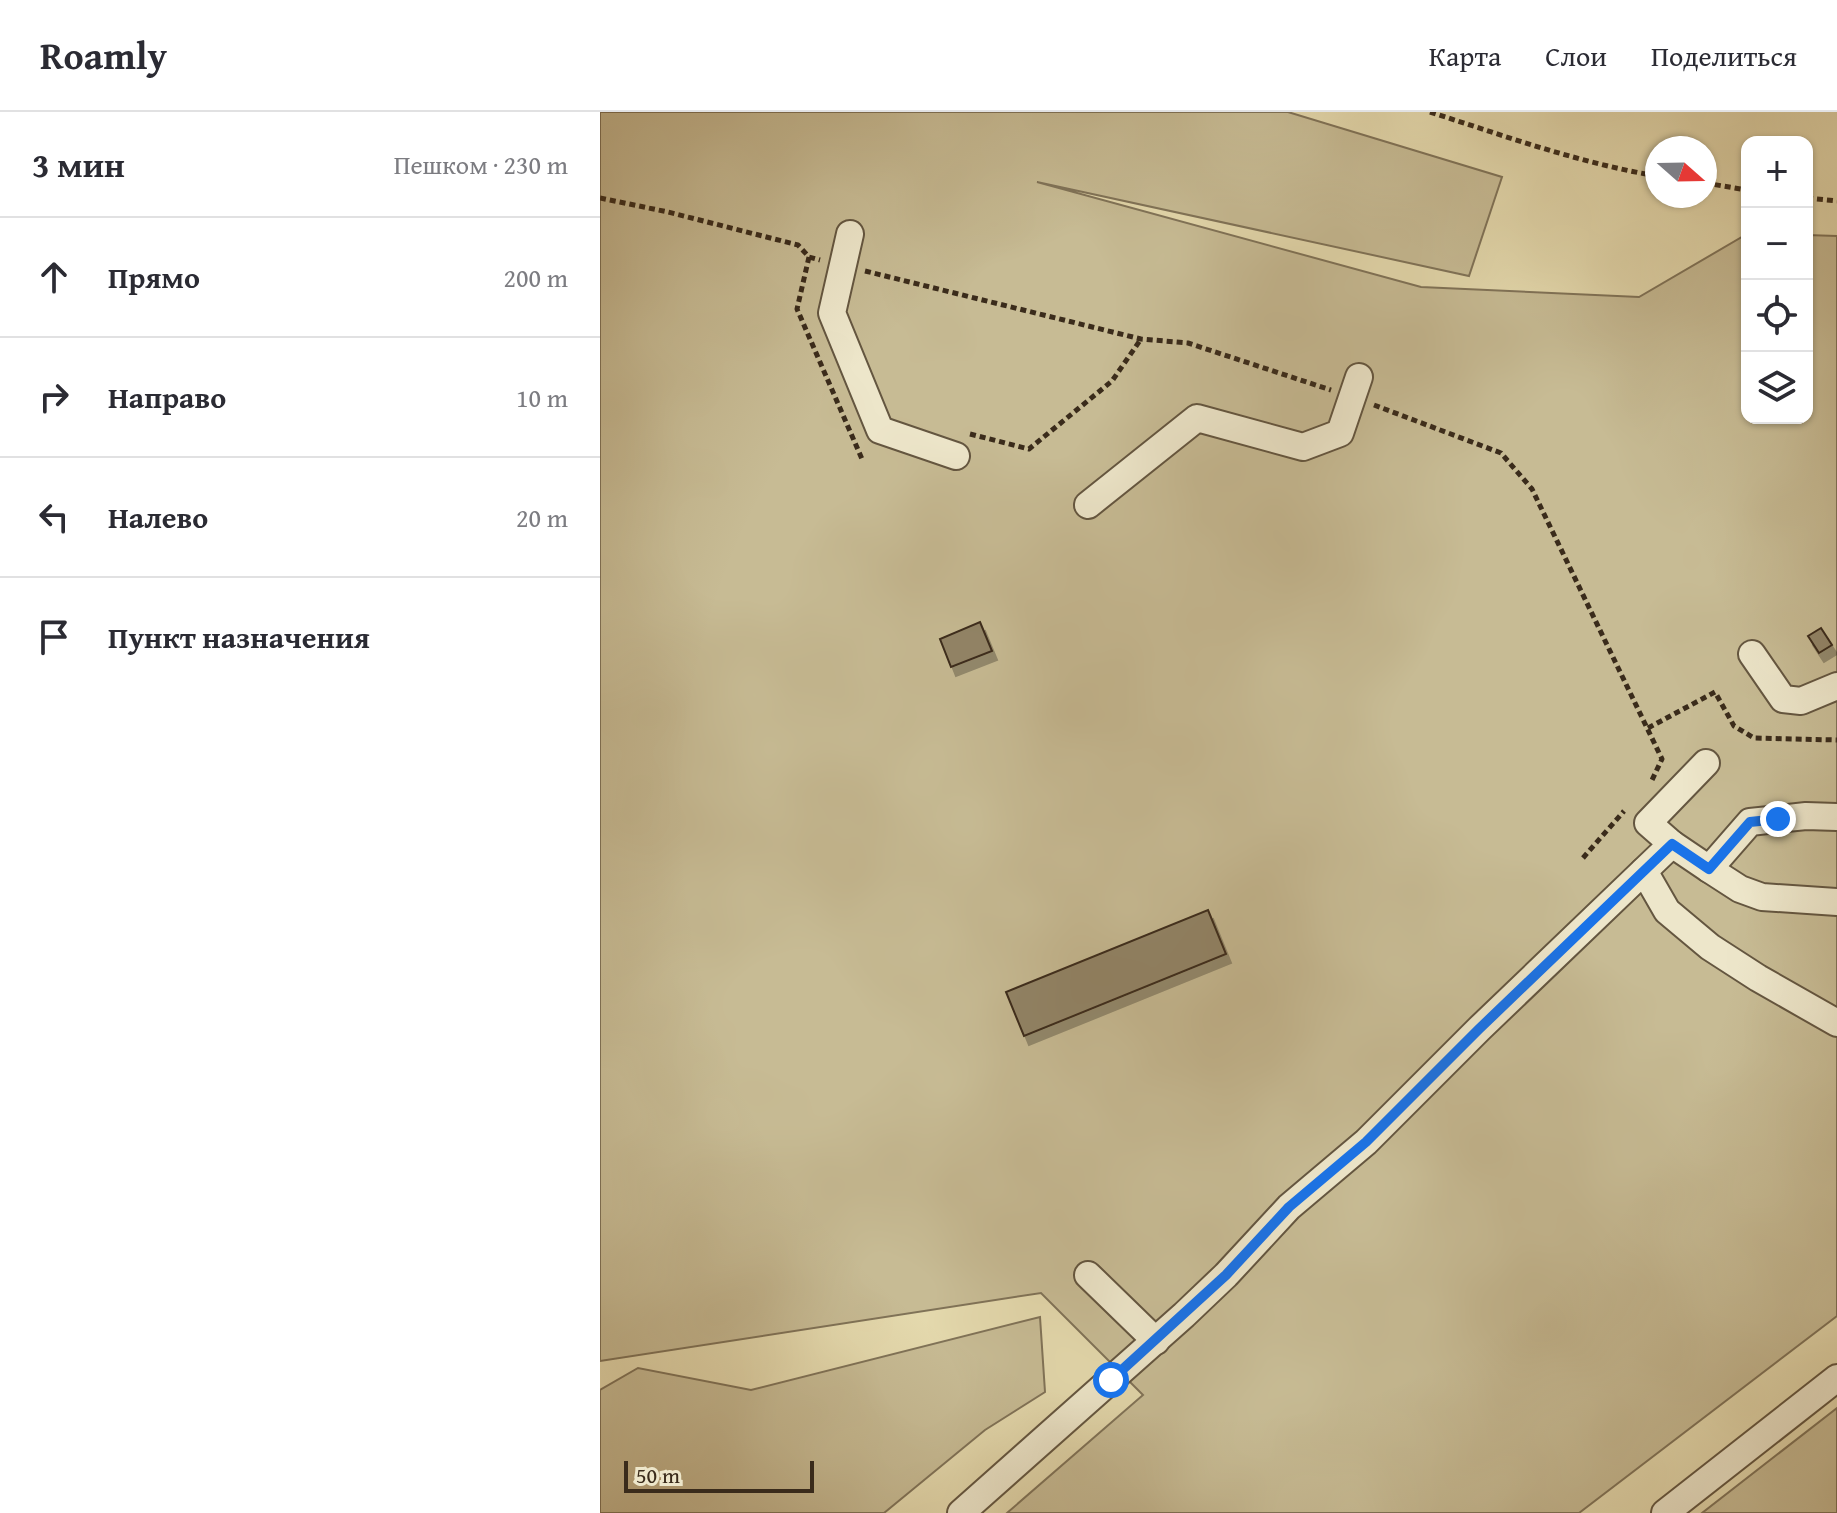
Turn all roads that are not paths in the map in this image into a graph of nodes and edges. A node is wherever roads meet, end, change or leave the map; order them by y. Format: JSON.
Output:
{"nodes":[{"id":1,"x":850,"y":234,"type":"dead end"},
{"id":2,"x":1359,"y":377,"type":"dead end"},
{"id":3,"x":962,"y":445,"type":"road end"},
{"id":4,"x":1088,"y":505,"type":"dead end"},
{"id":5,"x":1752,"y":654,"type":"dead end"},
{"id":6,"x":1837,"y":686,"type":"edge"},
{"id":7,"x":1706,"y":763,"type":"dead end"},
{"id":8,"x":1837,"y":817,"type":"edge"},
{"id":9,"x":1672,"y":844,"type":"junction"},
{"id":10,"x":1709,"y":869,"type":"junction"},
{"id":11,"x":1644,"y":871,"type":"junction"},
{"id":12,"x":1837,"y":902,"type":"edge"},
{"id":13,"x":1837,"y":1023,"type":"edge"},
{"id":14,"x":1088,"y":1275,"type":"dead end"},
{"id":15,"x":1156,"y":1341,"type":"junction"},
{"id":16,"x":1837,"y":1378,"type":"edge"},
{"id":17,"x":961,"y":1513,"type":"edge"},
{"id":18,"x":1665,"y":1513,"type":"edge"}],
"edges":[{"from":1,"to":3,"type":"lane"},
{"from":2,"to":4,"type":"lane"},
{"from":5,"to":6,"type":"lane"},
{"from":7,"to":9,"type":"lane"},
{"from":8,"to":10,"type":"lane"},
{"from":9,"to":10,"type":"lane"},
{"from":9,"to":11,"type":"lane"},
{"from":10,"to":12,"type":"lane"},
{"from":11,"to":13,"type":"lane"},
{"from":11,"to":15,"type":"lane"},
{"from":14,"to":15,"type":"lane"},
{"from":15,"to":17,"type":"lane"},
{"from":16,"to":18,"type":"lane"}]}
